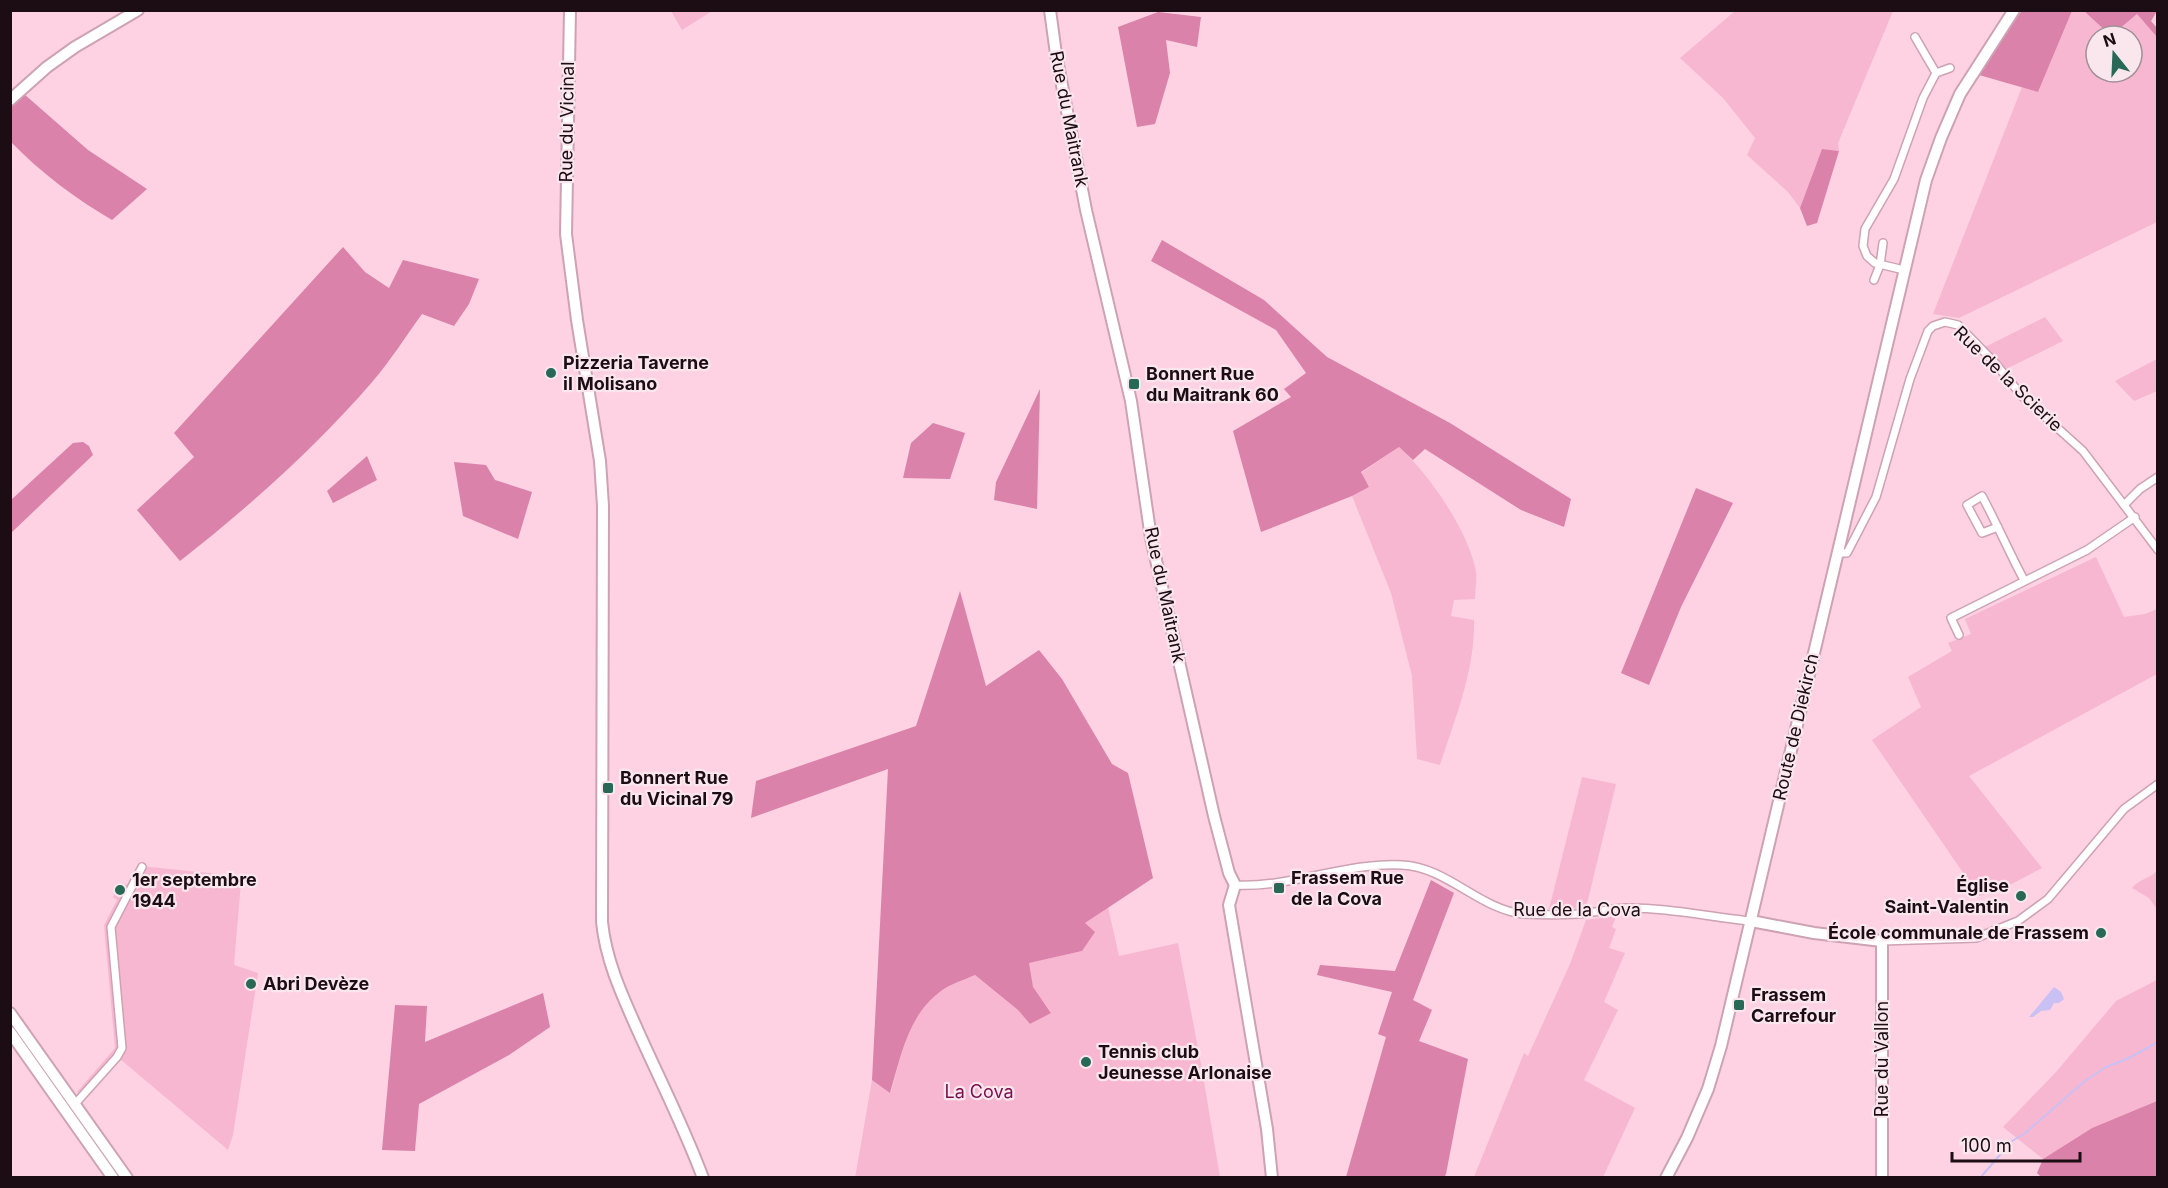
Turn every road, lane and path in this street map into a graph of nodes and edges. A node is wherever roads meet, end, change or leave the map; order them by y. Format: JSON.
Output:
{"nodes":[{"id":1,"x":138,"y":10,"type":"edge"},
{"id":2,"x":570,"y":10,"type":"edge"},
{"id":3,"x":1050,"y":10,"type":"edge"},
{"id":4,"x":2014,"y":10,"type":"edge"},
{"id":5,"x":1915,"y":37,"type":"dead end"},
{"id":6,"x":1950,"y":68,"type":"dead end"},
{"id":7,"x":1936,"y":73,"type":"junction"},
{"id":8,"x":10,"y":100,"type":"edge"},
{"id":9,"x":1883,"y":243,"type":"dead end"},
{"id":10,"x":1880,"y":265,"type":"junction"},
{"id":11,"x":1904,"y":270,"type":"junction"},
{"id":12,"x":1874,"y":280,"type":"dead end"},
{"id":13,"x":2157,"y":477,"type":"edge"},
{"id":14,"x":2124,"y":505,"type":"junction"},
{"id":15,"x":2135,"y":518,"type":"junction"},
{"id":16,"x":1998,"y":527,"type":"junction"},
{"id":17,"x":2157,"y":550,"type":"edge"},
{"id":18,"x":1837,"y":553,"type":"junction"},
{"id":19,"x":2024,"y":580,"type":"junction"},
{"id":20,"x":1959,"y":635,"type":"dead end"},
{"id":21,"x":2157,"y":784,"type":"edge"},
{"id":22,"x":142,"y":867,"type":"dead end"},
{"id":23,"x":1235,"y":885,"type":"junction"},
{"id":24,"x":1751,"y":921,"type":"junction"},
{"id":25,"x":1882,"y":941,"type":"junction"},
{"id":26,"x":10,"y":1013,"type":"edge"},
{"id":27,"x":10,"y":1032,"type":"edge"},
{"id":28,"x":75,"y":1104,"type":"junction"},
{"id":29,"x":114,"y":1178,"type":"edge"},
{"id":30,"x":127,"y":1178,"type":"edge"},
{"id":31,"x":703,"y":1178,"type":"edge"},
{"id":32,"x":1272,"y":1178,"type":"edge"},
{"id":33,"x":1666,"y":1178,"type":"edge"},
{"id":34,"x":1882,"y":1178,"type":"edge"}],
"edges":[{"from":1,"to":8,"type":"street"},
{"from":2,"to":31,"type":"street","name":"Rue du Vicinal"},
{"from":3,"to":23,"type":"street","name":"Rue du Maitrank"},
{"from":4,"to":11,"type":"street","name":"Route de Diekirch"},
{"from":5,"to":7,"type":"street"},
{"from":6,"to":7,"type":"street"},
{"from":7,"to":10,"type":"street"},
{"from":9,"to":10,"type":"street"},
{"from":10,"to":11,"type":"street"},
{"from":10,"to":12,"type":"street"},
{"from":11,"to":18,"type":"street","name":"Route de Diekirch"},
{"from":13,"to":14,"type":"street"},
{"from":14,"to":15,"type":"street"},
{"from":14,"to":18,"type":"street","name":"Rue de la Scierie"},
{"from":15,"to":17,"type":"street"},
{"from":15,"to":19,"type":"street"},
{"from":16,"to":16,"type":"street"},
{"from":16,"to":19,"type":"street"},
{"from":18,"to":24,"type":"street","name":"Route de Diekirch"},
{"from":19,"to":20,"type":"street"},
{"from":21,"to":25,"type":"street"},
{"from":22,"to":28,"type":"street"},
{"from":23,"to":24,"type":"street","name":"Rue de la Cova"},
{"from":23,"to":32,"type":"street","name":"Rue du Maitrank"},
{"from":24,"to":25,"type":"street"},
{"from":24,"to":33,"type":"street","name":"Route de Diekirch"},
{"from":25,"to":34,"type":"street","name":"Rue du Vallon"},
{"from":26,"to":28,"type":"street"},
{"from":27,"to":29,"type":"street"},
{"from":28,"to":30,"type":"street"}]}
